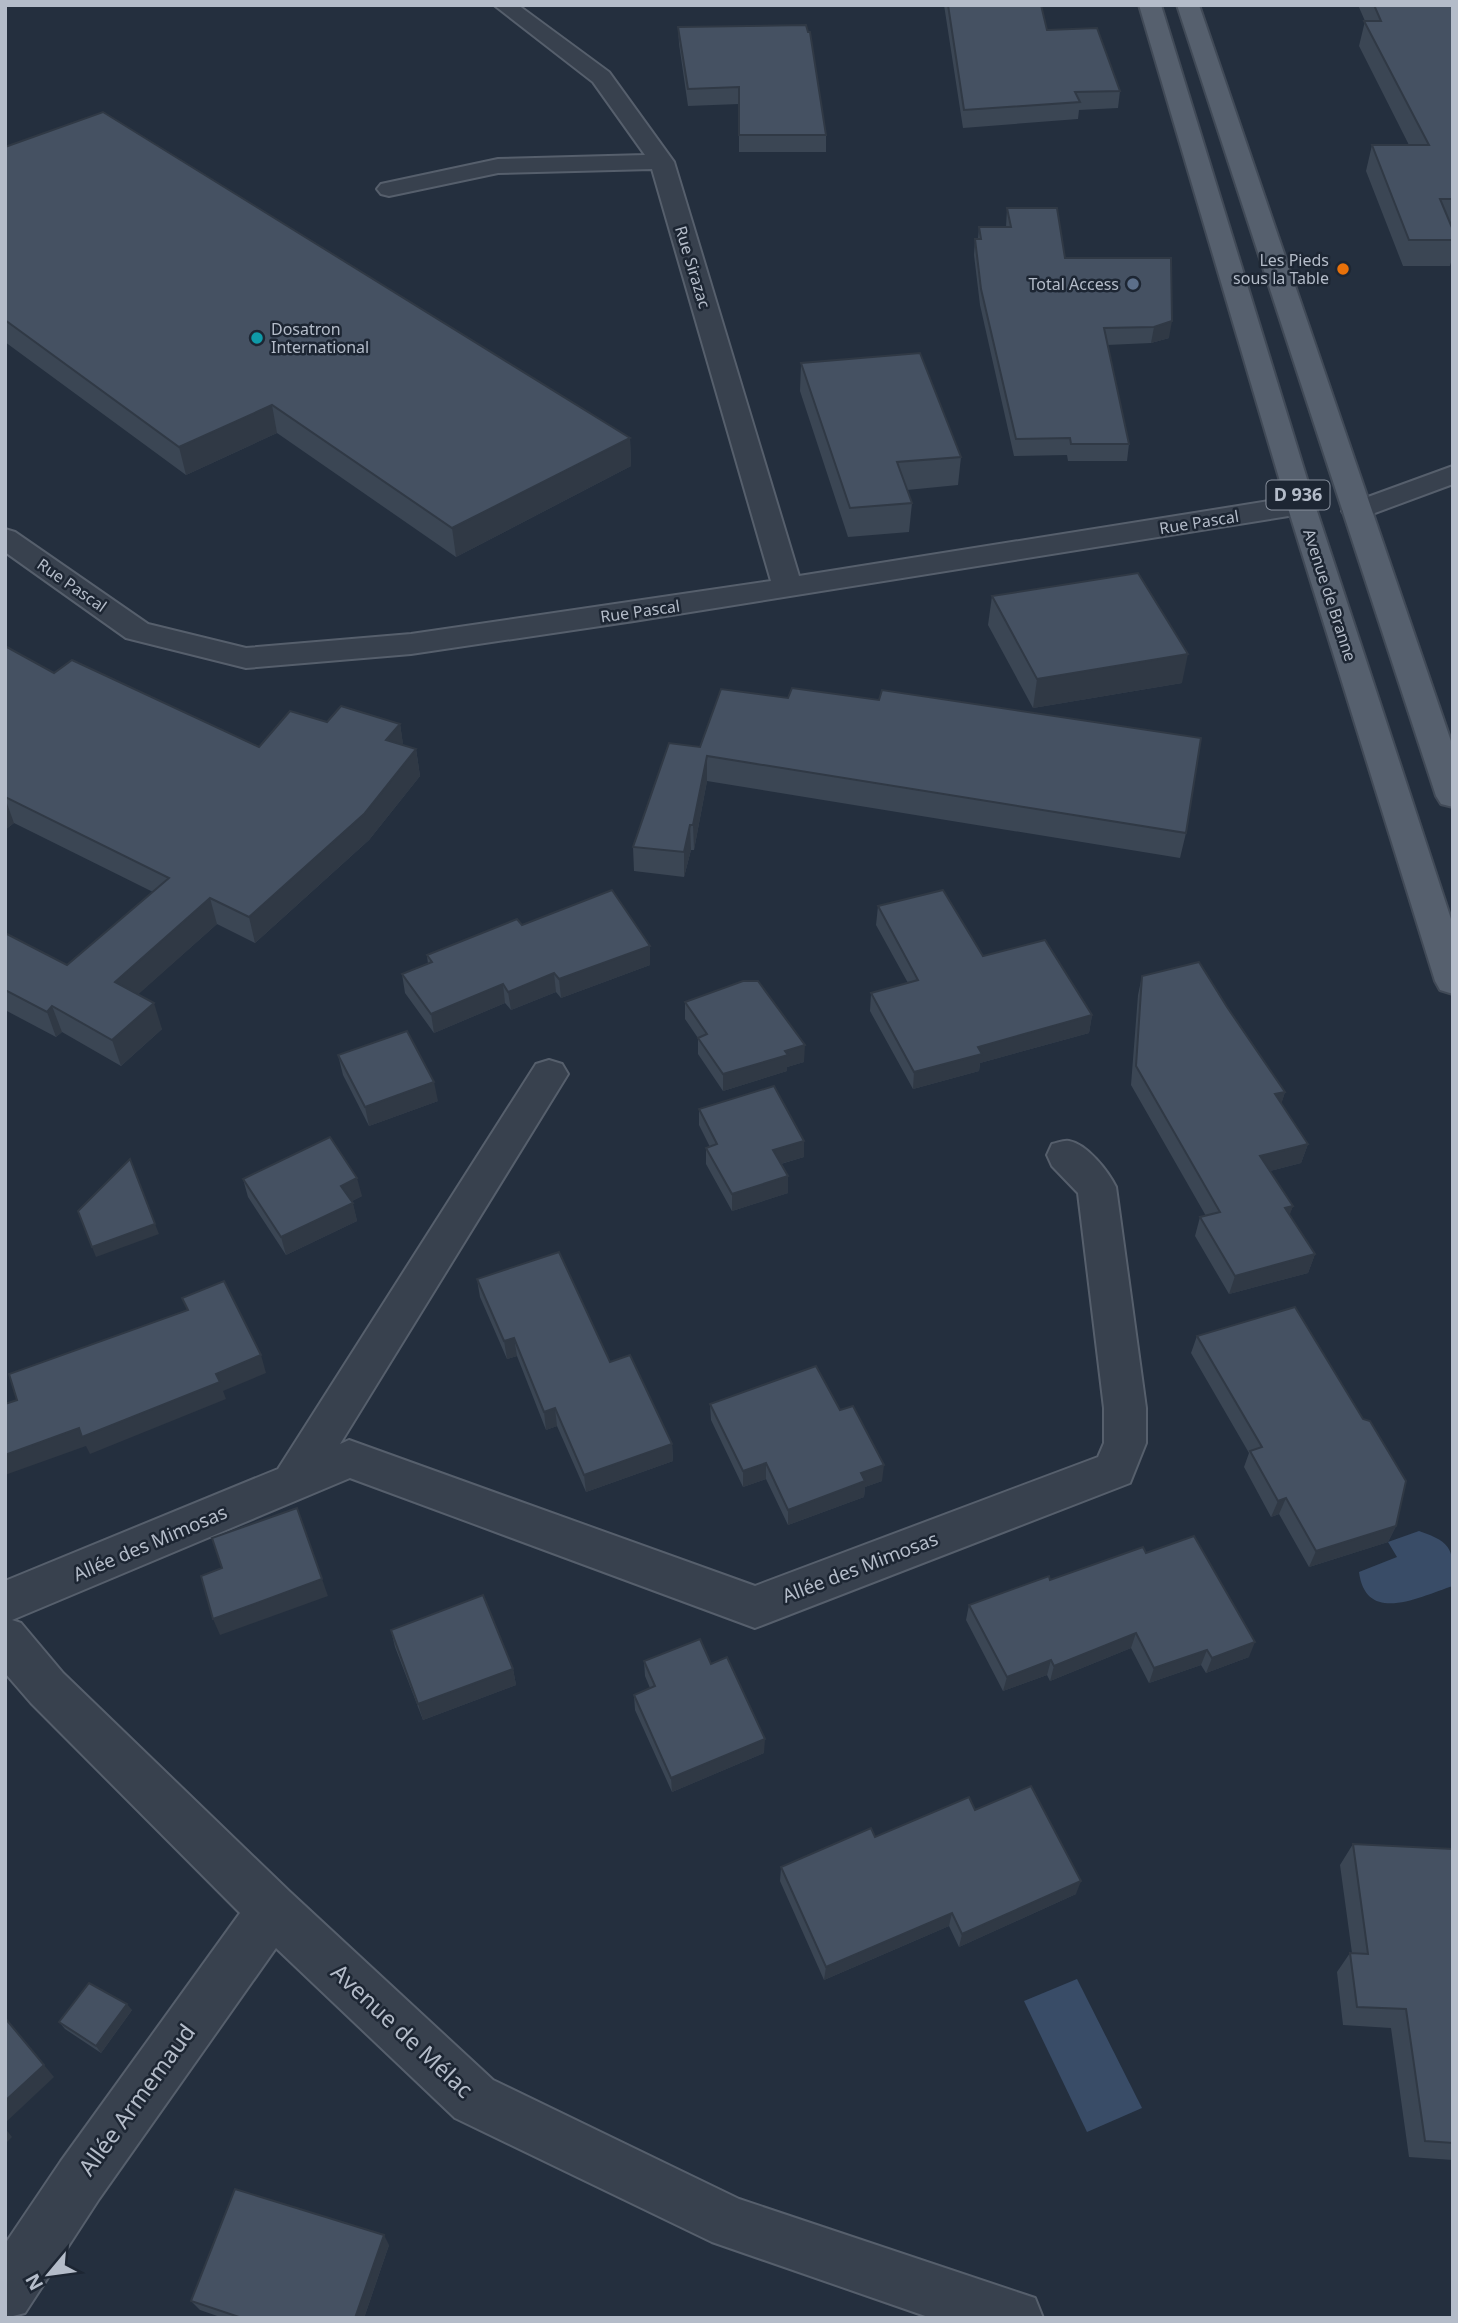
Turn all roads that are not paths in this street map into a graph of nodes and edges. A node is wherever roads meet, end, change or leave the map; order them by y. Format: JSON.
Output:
{"nodes":[{"id":1,"x":504,"y":5,"type":"edge"},
{"id":2,"x":1150,"y":5,"type":"edge"},
{"id":3,"x":1188,"y":5,"type":"edge"},
{"id":4,"x":662,"y":162,"type":"junction"},
{"id":5,"x":389,"y":189,"type":"dead end"},
{"id":6,"x":1453,"y":474,"type":"edge"},
{"id":7,"x":1301,"y":505,"type":"junction"},
{"id":8,"x":1356,"y":511,"type":"junction"},
{"id":9,"x":5,"y":538,"type":"edge"},
{"id":10,"x":788,"y":588,"type":"junction"},
{"id":11,"x":1453,"y":796,"type":"edge"},
{"id":12,"x":1453,"y":981,"type":"edge"},
{"id":13,"x":549,"y":1074,"type":"dead end"},
{"id":14,"x":1066,"y":1155,"type":"dead end"},
{"id":15,"x":293,"y":1482,"type":"junction"},
{"id":16,"x":5,"y":1602,"type":"edge"},
{"id":17,"x":5,"y":1638,"type":"edge"},
{"id":18,"x":272,"y":1910,"type":"junction"},
{"id":19,"x":5,"y":2293,"type":"edge"},
{"id":20,"x":1015,"y":2318,"type":"edge"}],
"edges":[{"from":1,"to":4,"type":"street","name":"Rue Sirazac"},
{"from":2,"to":7,"type":"main road","name":"Avenue de Branne","number":"D 936"},
{"from":3,"to":8,"type":"main road","number":"D 936"},
{"from":4,"to":5,"type":"street"},
{"from":4,"to":10,"type":"street","name":"Rue Sirazac"},
{"from":6,"to":8,"type":"street"},
{"from":7,"to":10,"type":"street","name":"Rue Pascal"},
{"from":7,"to":12,"type":"main road","name":"Avenue de Branne","number":"D 936"},
{"from":8,"to":11,"type":"main road","number":"D 936"},
{"from":9,"to":10,"type":"street","name":"Rue Pascal"},
{"from":13,"to":15,"type":"street"},
{"from":14,"to":15,"type":"street","name":"Allée des Mimosas"},
{"from":15,"to":16,"type":"street","name":"Allée des Mimosas"},
{"from":17,"to":18,"type":"street","name":"Avenue de Mélac"},
{"from":18,"to":19,"type":"street","name":"Allée Armemaud"},
{"from":18,"to":20,"type":"street","name":"Avenue de Mélac"}]}
